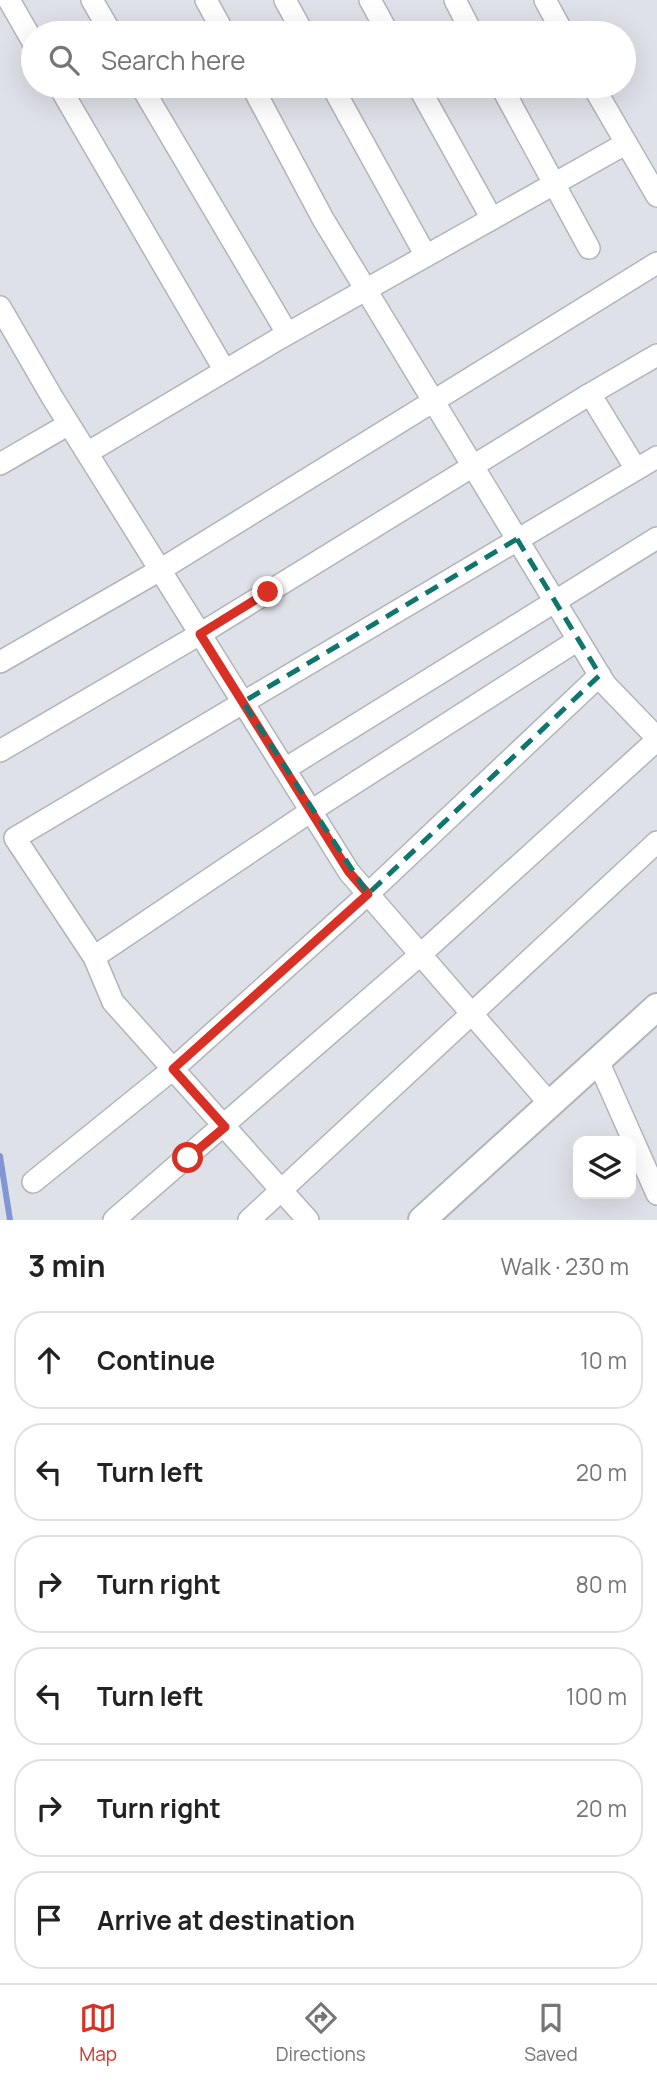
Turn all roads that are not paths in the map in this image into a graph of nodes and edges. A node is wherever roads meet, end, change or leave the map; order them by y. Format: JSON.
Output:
{"nodes":[{"id":1,"x":9,"y":0,"type":"edge"},
{"id":2,"x":92,"y":0,"type":"edge"},
{"id":3,"x":206,"y":0,"type":"edge"},
{"id":4,"x":285,"y":0,"type":"edge"},
{"id":5,"x":370,"y":0,"type":"edge"},
{"id":6,"x":455,"y":0,"type":"edge"},
{"id":7,"x":545,"y":0,"type":"edge"},
{"id":8,"x":21,"y":21,"type":"edge"},
{"id":9,"x":104,"y":21,"type":"edge"},
{"id":10,"x":217,"y":21,"type":"edge"},
{"id":11,"x":296,"y":21,"type":"edge"},
{"id":12,"x":381,"y":21,"type":"edge"},
{"id":13,"x":466,"y":21,"type":"edge"},
{"id":14,"x":556,"y":21,"type":"edge"},
{"id":15,"x":66,"y":98,"type":"edge"},
{"id":16,"x":148,"y":98,"type":"edge"},
{"id":17,"x":257,"y":98,"type":"edge"},
{"id":18,"x":339,"y":98,"type":"edge"},
{"id":19,"x":425,"y":98,"type":"edge"},
{"id":20,"x":506,"y":98,"type":"edge"},
{"id":21,"x":600,"y":98,"type":"edge"},
{"id":22,"x":625,"y":144,"type":"junction"},
{"id":23,"x":553,"y":184,"type":"junction"},
{"id":24,"x":657,"y":196,"type":"edge"},
{"id":25,"x":492,"y":219,"type":"junction"},
{"id":26,"x":589,"y":248,"type":"dead end"},
{"id":27,"x":426,"y":256,"type":"junction"},
{"id":28,"x":657,"y":263,"type":"edge"},
{"id":29,"x":365,"y":290,"type":"junction"},
{"id":30,"x":0,"y":307,"type":"edge"},
{"id":31,"x":280,"y":338,"type":"junction"},
{"id":32,"x":657,"y":355,"type":"edge"},
{"id":33,"x":225,"y":371,"type":"junction"},
{"id":34,"x":590,"y":394,"type":"junction"},
{"id":35,"x":433,"y":402,"type":"junction"},
{"id":36,"x":69,"y":424,"type":"junction"},
{"id":37,"x":87,"y":453,"type":"junction"},
{"id":38,"x":657,"y":457,"type":"edge"},
{"id":39,"x":0,"y":464,"type":"edge"},
{"id":40,"x":472,"y":465,"type":"junction"},
{"id":41,"x":636,"y":469,"type":"junction"},
{"id":42,"x":657,"y":538,"type":"edge"},
{"id":43,"x":517,"y":539,"type":"junction"},
{"id":44,"x":160,"y":570,"type":"junction"},
{"id":45,"x":553,"y":601,"type":"junction"},
{"id":46,"x":200,"y":634,"type":"junction"},
{"id":47,"x":578,"y":640,"type":"junction"},
{"id":48,"x":0,"y":662,"type":"edge"},
{"id":49,"x":600,"y":675,"type":"junction"},
{"id":50,"x":243,"y":702,"type":"junction"},
{"id":51,"x":657,"y":739,"type":"edge"},
{"id":52,"x":0,"y":751,"type":"edge"},
{"id":53,"x":285,"y":769,"type":"junction"},
{"id":54,"x":311,"y":811,"type":"junction"},
{"id":55,"x":657,"y":842,"type":"edge"},
{"id":56,"x":368,"y":894,"type":"junction"},
{"id":57,"x":421,"y":954,"type":"junction"},
{"id":58,"x":94,"y":957,"type":"junction"},
{"id":59,"x":657,"y":1007,"type":"edge"},
{"id":60,"x":474,"y":1016,"type":"junction"},
{"id":61,"x":598,"y":1061,"type":"junction"},
{"id":62,"x":173,"y":1069,"type":"junction"},
{"id":63,"x":550,"y":1104,"type":"junction"},
{"id":64,"x":225,"y":1127,"type":"junction"},
{"id":65,"x":33,"y":1182,"type":"dead end"},
{"id":66,"x":282,"y":1190,"type":"junction"},
{"id":67,"x":657,"y":1194,"type":"edge"},
{"id":68,"x":114,"y":1220,"type":"edge"},
{"id":69,"x":249,"y":1220,"type":"edge"},
{"id":70,"x":308,"y":1220,"type":"edge"},
{"id":71,"x":422,"y":1220,"type":"edge"}],
"edges":[{"from":1,"to":8,"type":"street"},
{"from":2,"to":9,"type":"street"},
{"from":3,"to":10,"type":"street"},
{"from":4,"to":11,"type":"street"},
{"from":5,"to":12,"type":"street"},
{"from":6,"to":13,"type":"street"},
{"from":7,"to":14,"type":"street"},
{"from":15,"to":33,"type":"street"},
{"from":16,"to":31,"type":"street"},
{"from":17,"to":29,"type":"street"},
{"from":18,"to":27,"type":"street"},
{"from":19,"to":25,"type":"street"},
{"from":20,"to":23,"type":"street"},
{"from":21,"to":22,"type":"street"},
{"from":22,"to":23,"type":"street"},
{"from":22,"to":24,"type":"street"},
{"from":23,"to":25,"type":"street"},
{"from":23,"to":26,"type":"street"},
{"from":25,"to":27,"type":"street"},
{"from":27,"to":29,"type":"street"},
{"from":28,"to":35,"type":"street"},
{"from":29,"to":31,"type":"street"},
{"from":29,"to":35,"type":"street"},
{"from":30,"to":36,"type":"street"},
{"from":31,"to":33,"type":"street"},
{"from":32,"to":34,"type":"street"},
{"from":33,"to":37,"type":"street"},
{"from":34,"to":40,"type":"street"},
{"from":34,"to":41,"type":"street"},
{"from":35,"to":40,"type":"street"},
{"from":35,"to":44,"type":"street"},
{"from":36,"to":37,"type":"street"},
{"from":36,"to":39,"type":"street"},
{"from":37,"to":44,"type":"street"},
{"from":38,"to":41,"type":"street"},
{"from":40,"to":43,"type":"street"},
{"from":40,"to":46,"type":"street"},
{"from":41,"to":43,"type":"street"},
{"from":42,"to":45,"type":"street"},
{"from":43,"to":45,"type":"street"},
{"from":43,"to":50,"type":"street"},
{"from":44,"to":46,"type":"street"},
{"from":44,"to":48,"type":"street"},
{"from":45,"to":47,"type":"street"},
{"from":45,"to":53,"type":"street"},
{"from":46,"to":50,"type":"street"},
{"from":46,"to":52,"type":"street"},
{"from":47,"to":49,"type":"street"},
{"from":47,"to":54,"type":"street"},
{"from":49,"to":51,"type":"street"},
{"from":49,"to":56,"type":"street"},
{"from":50,"to":53,"type":"street"},
{"from":50,"to":58,"type":"street"},
{"from":51,"to":57,"type":"street"},
{"from":53,"to":54,"type":"street"},
{"from":54,"to":56,"type":"street"},
{"from":54,"to":58,"type":"street"},
{"from":55,"to":60,"type":"street"},
{"from":56,"to":57,"type":"street"},
{"from":56,"to":62,"type":"street"},
{"from":57,"to":60,"type":"street"},
{"from":57,"to":64,"type":"street"},
{"from":58,"to":62,"type":"street"},
{"from":59,"to":61,"type":"street"},
{"from":60,"to":63,"type":"street"},
{"from":60,"to":66,"type":"street"},
{"from":61,"to":63,"type":"street"},
{"from":61,"to":67,"type":"street"},
{"from":62,"to":64,"type":"street"},
{"from":62,"to":65,"type":"street"},
{"from":63,"to":71,"type":"street"},
{"from":64,"to":66,"type":"street"},
{"from":64,"to":68,"type":"street"},
{"from":66,"to":69,"type":"street"},
{"from":66,"to":70,"type":"street"}]}
